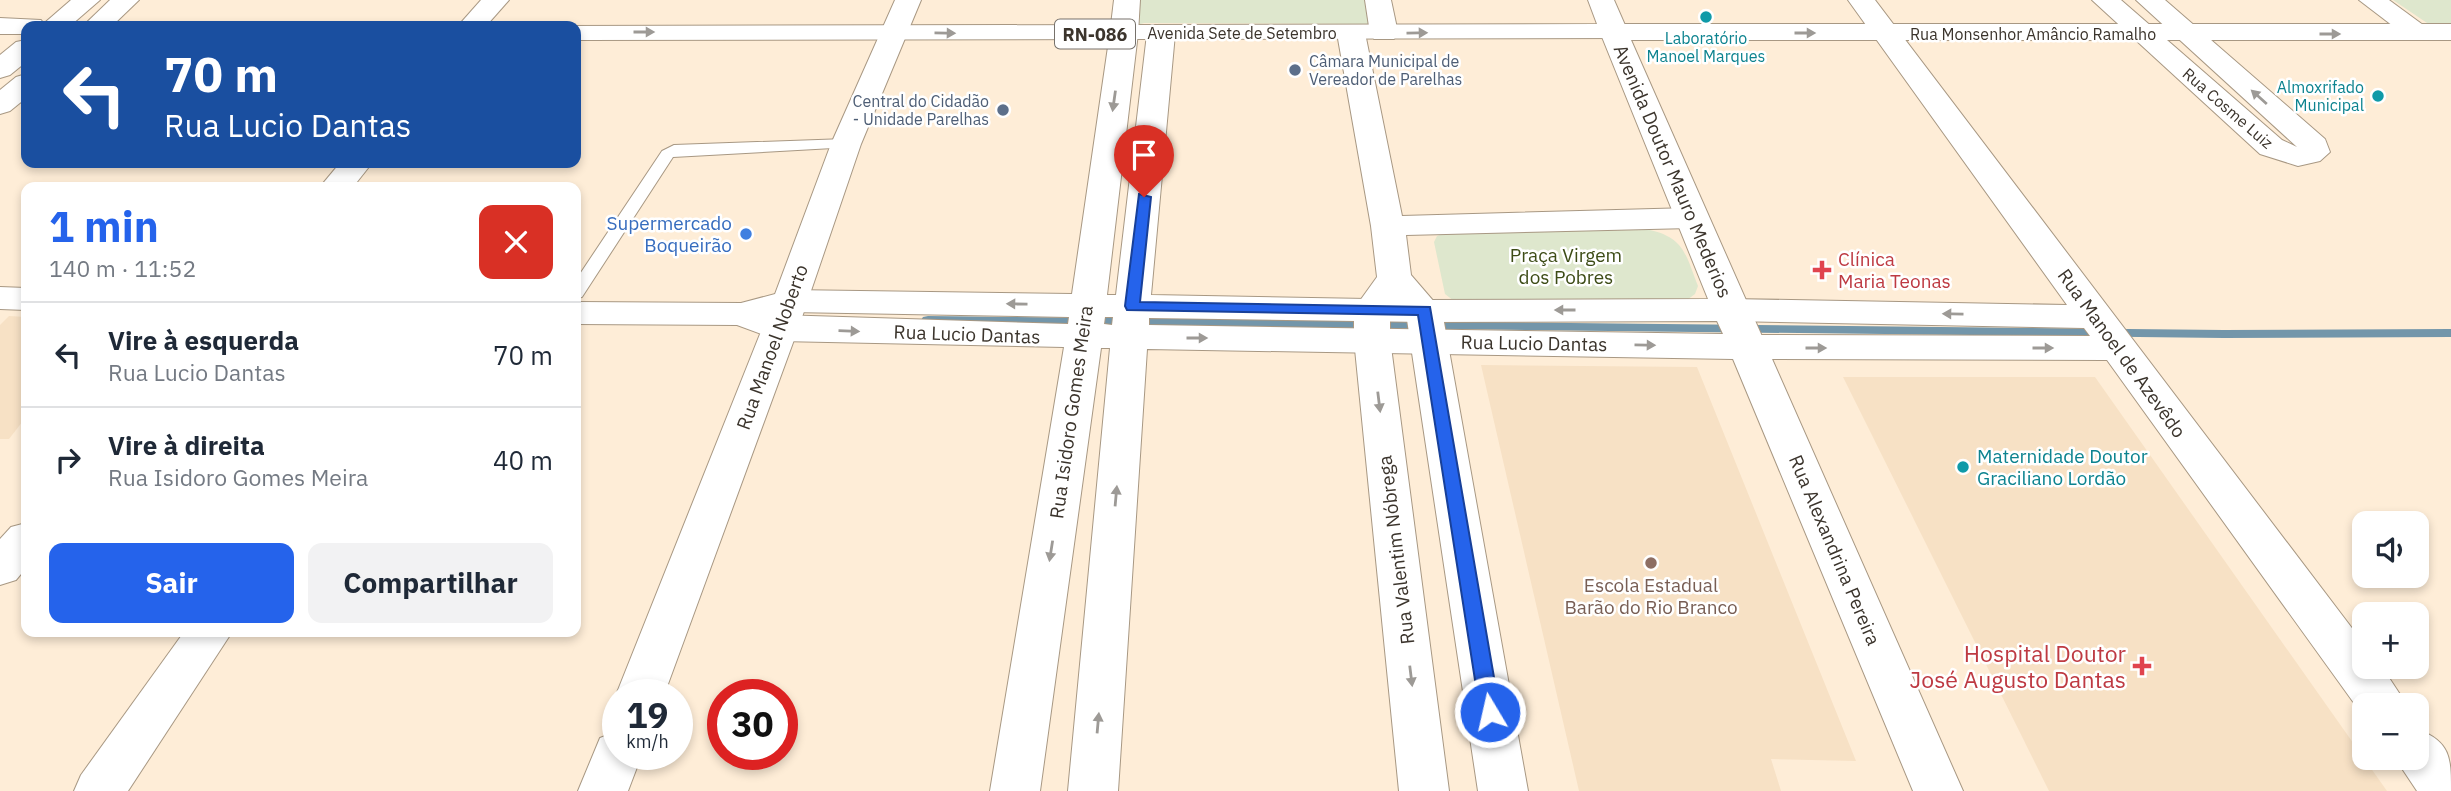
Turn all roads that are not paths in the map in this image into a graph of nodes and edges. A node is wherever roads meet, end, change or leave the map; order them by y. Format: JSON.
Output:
{"nodes":[{"id":1,"x":87,"y":0,"type":"edge"},
{"id":2,"x":126,"y":0,"type":"edge"},
{"id":3,"x":496,"y":0,"type":"edge"},
{"id":4,"x":1127,"y":0,"type":"edge"},
{"id":5,"x":1378,"y":0,"type":"edge"},
{"id":6,"x":1601,"y":0,"type":"edge"},
{"id":7,"x":1861,"y":0,"type":"edge"},
{"id":8,"x":2105,"y":0,"type":"edge"},
{"id":9,"x":2149,"y":0,"type":"edge"},
{"id":10,"x":2372,"y":0,"type":"edge"},
{"id":11,"x":902,"y":16,"type":"edge"},
{"id":12,"x":60,"y":21,"type":"edge"},
{"id":13,"x":102,"y":21,"type":"edge"},
{"id":14,"x":476,"y":21,"type":"edge"},
{"id":15,"x":0,"y":26,"type":"edge"},
{"id":16,"x":21,"y":26,"type":"edge"},
{"id":17,"x":581,"y":32,"type":"edge"},
{"id":18,"x":1614,"y":32,"type":"junction"},
{"id":19,"x":2451,"y":32,"type":"edge"},
{"id":20,"x":1124,"y":33,"type":"junction"},
{"id":21,"x":1350,"y":33,"type":"junction"},
{"id":22,"x":1384,"y":33,"type":"junction"},
{"id":23,"x":1886,"y":33,"type":"junction"},
{"id":24,"x":2420,"y":33,"type":"junction"},
{"id":25,"x":1161,"y":34,"type":"junction"},
{"id":26,"x":2143,"y":34,"type":"junction"},
{"id":27,"x":2188,"y":34,"type":"junction"},
{"id":28,"x":21,"y":52,"type":"edge"},
{"id":29,"x":0,"y":69,"type":"edge"},
{"id":30,"x":21,"y":87,"type":"edge"},
{"id":31,"x":0,"y":105,"type":"edge"},
{"id":32,"x":846,"y":144,"type":"junction"},
{"id":33,"x":352,"y":168,"type":"edge"},
{"id":34,"x":339,"y":182,"type":"edge"},
{"id":35,"x":1690,"y":218,"type":"junction"},
{"id":36,"x":1388,"y":226,"type":"junction"},
{"id":37,"x":581,"y":285,"type":"edge"},
{"id":38,"x":1379,"y":309,"type":"junction"},
{"id":39,"x":581,"y":313,"type":"edge"},
{"id":40,"x":785,"y":315,"type":"junction"},
{"id":41,"x":2095,"y":317,"type":"junction"},
{"id":42,"x":1085,"y":322,"type":"junction"},
{"id":43,"x":1130,"y":322,"type":"junction"},
{"id":44,"x":1427,"y":326,"type":"junction"},
{"id":45,"x":1739,"y":329,"type":"junction"},
{"id":46,"x":2119,"y":348,"type":"junction"},
{"id":47,"x":21,"y":545,"type":"edge"},
{"id":48,"x":0,"y":568,"type":"edge"},
{"id":49,"x":206,"y":637,"type":"edge"},
{"id":50,"x":646,"y":679,"type":"edge"},
{"id":51,"x":2374,"y":693,"type":"edge"},
{"id":52,"x":2429,"y":768,"type":"edge"},
{"id":53,"x":611,"y":770,"type":"edge"},
{"id":54,"x":99,"y":791,"type":"edge"},
{"id":55,"x":603,"y":791,"type":"edge"},
{"id":56,"x":1015,"y":791,"type":"edge"},
{"id":57,"x":1093,"y":791,"type":"edge"},
{"id":58,"x":1424,"y":791,"type":"edge"},
{"id":59,"x":1503,"y":791,"type":"edge"},
{"id":60,"x":1938,"y":791,"type":"edge"},
{"id":61,"x":2446,"y":791,"type":"edge"}],
"edges":[{"from":1,"to":12,"type":"street"},
{"from":2,"to":13,"type":"street"},
{"from":3,"to":14,"type":"street"},
{"from":4,"to":20,"type":"street","name":"Rua Isidoro Gomes Meira"},
{"from":5,"to":22,"type":"street"},
{"from":6,"to":18,"type":"street","name":"Avenida Doutor Mauro Mederios"},
{"from":7,"to":23,"type":"street","name":"Rua Manoel de Azevêdo"},
{"from":8,"to":26,"type":"street","name":"Rua Cosme Luiz"},
{"from":9,"to":27,"type":"street","name":"Rua Cosme Luiz"},
{"from":10,"to":24,"type":"street"},
{"from":17,"to":11,"type":"street","name":"Avenida Sete de Setembro","number":"RN-086","one_way":true},
{"from":11,"to":20,"type":"street","name":"Avenida Sete de Setembro","number":"RN-086","one_way":true},
{"from":11,"to":32,"type":"street","name":"Rua Manoel Noberto"},
{"from":15,"to":16,"type":"street"},
{"from":22,"to":18,"type":"street","name":"Avenida Sete de Setembro","number":"RN-086","one_way":true},
{"from":18,"to":23,"type":"street","name":"Rua Monsenhor Amâncio Ramalho","one_way":true},
{"from":18,"to":35,"type":"street","name":"Avenida Doutor Mauro Mederios"},
{"from":19,"to":24,"type":"street","name":"Rua Monsenhor Amâncio Ramalho"},
{"from":20,"to":25,"type":"street","name":"Avenida Sete de Setembro","number":"RN-086"},
{"from":20,"to":42,"type":"street","name":"Rua Isidoro Gomes Meira","one_way":true},
{"from":21,"to":22,"type":"street","name":"Avenida Sete de Setembro","number":"RN-086"},
{"from":21,"to":25,"type":"street","name":"Avenida Sete de Setembro","number":"RN-086"},
{"from":21,"to":36,"type":"street","name":"Rua Valentim Nóbrega"},
{"from":23,"to":26,"type":"street","name":"Rua Monsenhor Amâncio Ramalho"},
{"from":23,"to":41,"type":"street","name":"Rua Manoel de Azevêdo"},
{"from":27,"to":24,"type":"street","name":"Rua Monsenhor Amâncio Ramalho","one_way":true},
{"from":25,"to":43,"type":"street"},
{"from":26,"to":27,"type":"street","name":"Rua Monsenhor Amâncio Ramalho"},
{"from":26,"to":27,"type":"street","name":"Rua Cosme Luiz","one_way":true},
{"from":28,"to":29,"type":"street"},
{"from":30,"to":31,"type":"street"},
{"from":32,"to":37,"type":"lane"},
{"from":32,"to":40,"type":"street","name":"Rua Manoel Noberto"},
{"from":33,"to":34,"type":"street"},
{"from":35,"to":36,"type":"street"},
{"from":35,"to":45,"type":"street","name":"Avenida Doutor Mauro Mederios"},
{"from":36,"to":38,"type":"street","name":"Rua Valentim Nóbrega"},
{"from":38,"to":43,"type":"street","name":"Rua Lucio Dantas"},
{"from":38,"to":44,"type":"street","name":"Rua Lucio Dantas"},
{"from":38,"to":44,"type":"street"},
{"from":38,"to":58,"type":"street","name":"Rua Valentim Nóbrega","one_way":true},
{"from":39,"to":40,"type":"street","name":"Rua Lucio Dantas"},
{"from":40,"to":42,"type":"street","name":"Rua Lucio Dantas"},
{"from":40,"to":50,"type":"street","name":"Rua Manoel Noberto"},
{"from":41,"to":45,"type":"street","name":"Rua Lucio Dantas","one_way":true},
{"from":41,"to":46,"type":"street","name":"Rua Manoel de Azevêdo"},
{"from":42,"to":43,"type":"street","name":"Rua Lucio Dantas"},
{"from":42,"to":56,"type":"street","name":"Rua Isidoro Gomes Meira","one_way":true},
{"from":57,"to":43,"type":"street","one_way":true},
{"from":44,"to":45,"type":"street","name":"Rua Lucio Dantas"},
{"from":44,"to":59,"type":"street"},
{"from":45,"to":46,"type":"street","name":"Rua Lucio Dantas","one_way":true},
{"from":45,"to":60,"type":"street","name":"Rua Alexandrina Pereira"},
{"from":46,"to":51,"type":"street","name":"Rua Manoel de Azevêdo"},
{"from":47,"to":48,"type":"street"},
{"from":49,"to":54,"type":"street"},
{"from":52,"to":61,"type":"street"},
{"from":53,"to":55,"type":"street"}]}
